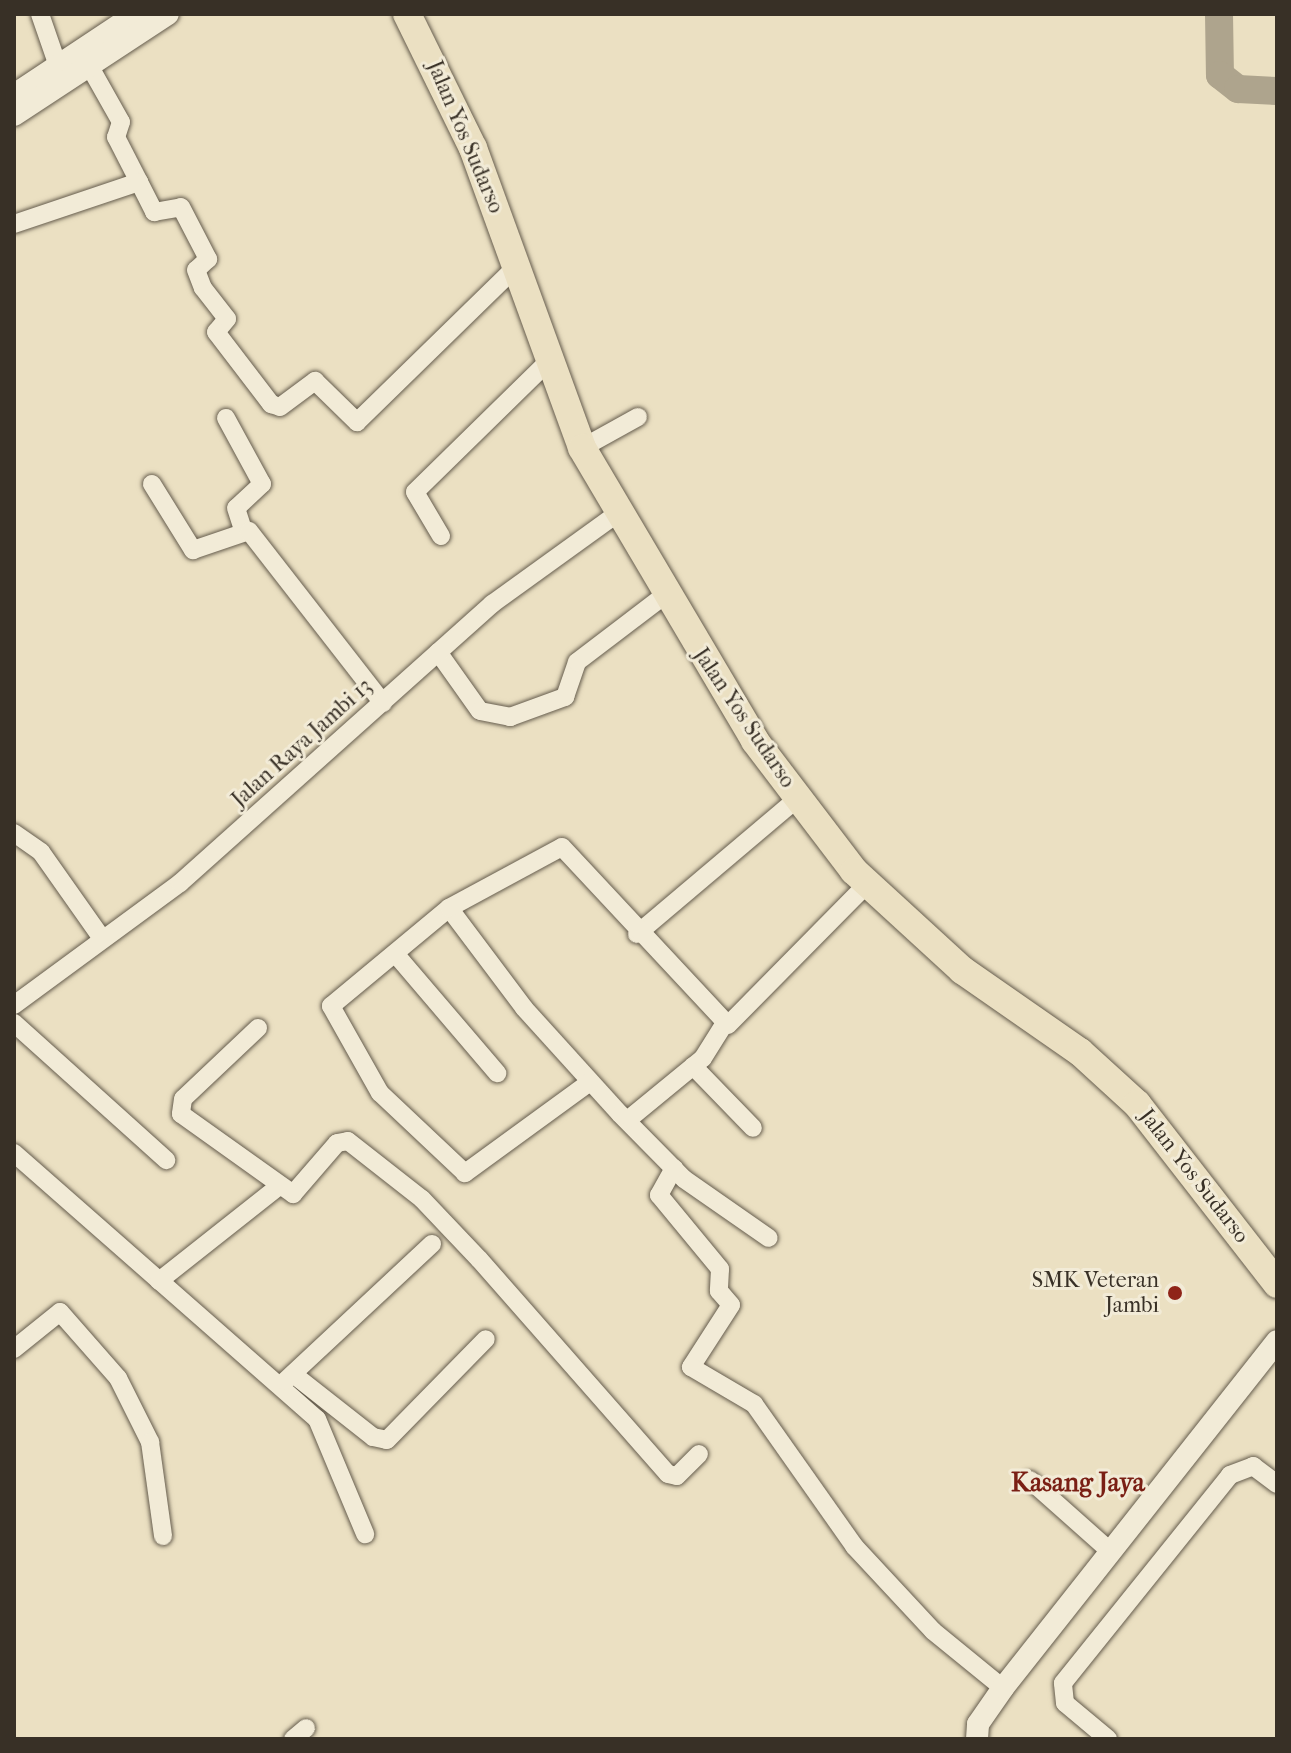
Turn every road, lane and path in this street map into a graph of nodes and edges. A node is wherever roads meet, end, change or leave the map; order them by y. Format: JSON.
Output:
{"nodes":[{"id":1,"x":40,"y":14,"type":"edge"},
{"id":2,"x":136,"y":14,"type":"edge"},
{"id":3,"x":168,"y":14,"type":"edge"},
{"id":4,"x":407,"y":14,"type":"edge"},
{"id":5,"x":58,"y":66,"type":"junction"},
{"id":6,"x":90,"y":67,"type":"junction"},
{"id":7,"x":14,"y":95,"type":"edge"},
{"id":8,"x":14,"y":115,"type":"edge"},
{"id":9,"x":139,"y":182,"type":"junction"},
{"id":10,"x":14,"y":224,"type":"edge"},
{"id":11,"x":517,"y":266,"type":"junction"},
{"id":12,"x":550,"y":360,"type":"junction"},
{"id":13,"x":638,"y":417,"type":"dead end"},
{"id":14,"x":226,"y":418,"type":"dead end"},
{"id":15,"x":582,"y":448,"type":"junction"},
{"id":16,"x":152,"y":484,"type":"dead end"},
{"id":17,"x":618,"y":513,"type":"junction"},
{"id":18,"x":243,"y":529,"type":"junction"},
{"id":19,"x":441,"y":536,"type":"dead end"},
{"id":20,"x":665,"y":595,"type":"junction"},
{"id":21,"x":438,"y":652,"type":"junction"},
{"id":22,"x":383,"y":703,"type":"junction"},
{"id":23,"x":798,"y":798,"type":"junction"},
{"id":24,"x":14,"y":833,"type":"edge"},
{"id":25,"x":868,"y":883,"type":"junction"},
{"id":26,"x":449,"y":908,"type":"junction"},
{"id":27,"x":637,"y":934,"type":"junction"},
{"id":28,"x":101,"y":937,"type":"junction"},
{"id":29,"x":398,"y":957,"type":"junction"},
{"id":30,"x":14,"y":1005,"type":"edge"},
{"id":31,"x":14,"y":1023,"type":"edge"},
{"id":32,"x":724,"y":1025,"type":"junction"},
{"id":33,"x":258,"y":1028,"type":"dead end"},
{"id":34,"x":693,"y":1066,"type":"junction"},
{"id":35,"x":497,"y":1073,"type":"dead end"},
{"id":36,"x":590,"y":1082,"type":"junction"},
{"id":37,"x":630,"y":1118,"type":"junction"},
{"id":38,"x":753,"y":1128,"type":"dead end"},
{"id":39,"x":14,"y":1153,"type":"edge"},
{"id":40,"x":166,"y":1160,"type":"dead end"},
{"id":41,"x":674,"y":1168,"type":"junction"},
{"id":42,"x":278,"y":1187,"type":"junction"},
{"id":43,"x":769,"y":1238,"type":"dead end"},
{"id":44,"x":432,"y":1244,"type":"dead end"},
{"id":45,"x":159,"y":1281,"type":"junction"},
{"id":46,"x":1277,"y":1284,"type":"edge"},
{"id":47,"x":486,"y":1339,"type":"dead end"},
{"id":48,"x":1277,"y":1341,"type":"edge"},
{"id":49,"x":14,"y":1349,"type":"edge"},
{"id":50,"x":286,"y":1380,"type":"junction"},
{"id":51,"x":699,"y":1454,"type":"dead end"},
{"id":52,"x":1030,"y":1480,"type":"dead end"},
{"id":53,"x":1277,"y":1484,"type":"edge"},
{"id":54,"x":365,"y":1534,"type":"dead end"},
{"id":55,"x":163,"y":1536,"type":"dead end"},
{"id":56,"x":1111,"y":1552,"type":"junction"},
{"id":57,"x":1003,"y":1688,"type":"junction"},
{"id":58,"x":977,"y":1739,"type":"edge"},
{"id":59,"x":1108,"y":1739,"type":"edge"}],
"edges":[{"from":1,"to":5,"type":"street"},
{"from":2,"to":5,"type":"street"},
{"from":3,"to":6,"type":"street"},
{"from":4,"to":11,"type":"highway","name":"Jalan Yos Sudarso"},
{"from":5,"to":7,"type":"street"},
{"from":6,"to":8,"type":"street"},
{"from":6,"to":9,"type":"street"},
{"from":9,"to":10,"type":"street"},
{"from":9,"to":11,"type":"street"},
{"from":11,"to":12,"type":"highway","name":"Jalan Yos Sudarso"},
{"from":12,"to":15,"type":"highway","name":"Jalan Yos Sudarso"},
{"from":12,"to":19,"type":"street"},
{"from":13,"to":15,"type":"street"},
{"from":14,"to":18,"type":"street"},
{"from":15,"to":17,"type":"highway","name":"Jalan Yos Sudarso"},
{"from":16,"to":18,"type":"street"},
{"from":17,"to":20,"type":"highway","name":"Jalan Yos Sudarso"},
{"from":17,"to":21,"type":"street","name":"Jalan Raya Jambi 13"},
{"from":18,"to":22,"type":"street"},
{"from":20,"to":21,"type":"street"},
{"from":20,"to":23,"type":"highway","name":"Jalan Yos Sudarso"},
{"from":21,"to":22,"type":"street","name":"Jalan Raya Jambi 13"},
{"from":22,"to":28,"type":"street","name":"Jalan Raya Jambi 13"},
{"from":23,"to":25,"type":"highway","name":"Jalan Yos Sudarso"},
{"from":23,"to":27,"type":"street"},
{"from":24,"to":28,"type":"street"},
{"from":25,"to":32,"type":"street"},
{"from":25,"to":46,"type":"highway","name":"Jalan Yos Sudarso"},
{"from":26,"to":27,"type":"street"},
{"from":26,"to":29,"type":"street"},
{"from":26,"to":36,"type":"street"},
{"from":27,"to":32,"type":"street"},
{"from":28,"to":30,"type":"street","name":"Jalan Raya Jambi 13"},
{"from":29,"to":35,"type":"street"},
{"from":29,"to":36,"type":"street"},
{"from":31,"to":40,"type":"street"},
{"from":32,"to":34,"type":"street"},
{"from":33,"to":42,"type":"street"},
{"from":34,"to":37,"type":"street"},
{"from":34,"to":38,"type":"street"},
{"from":36,"to":37,"type":"street"},
{"from":37,"to":41,"type":"street"},
{"from":39,"to":45,"type":"street"},
{"from":41,"to":43,"type":"street"},
{"from":41,"to":57,"type":"street"},
{"from":42,"to":45,"type":"street"},
{"from":42,"to":51,"type":"street"},
{"from":44,"to":50,"type":"street"},
{"from":45,"to":50,"type":"street"},
{"from":47,"to":50,"type":"street"},
{"from":48,"to":56,"type":"street"},
{"from":49,"to":55,"type":"street"},
{"from":50,"to":54,"type":"street"},
{"from":52,"to":56,"type":"street"},
{"from":53,"to":59,"type":"street"},
{"from":56,"to":57,"type":"street"},
{"from":57,"to":58,"type":"street"}]}
